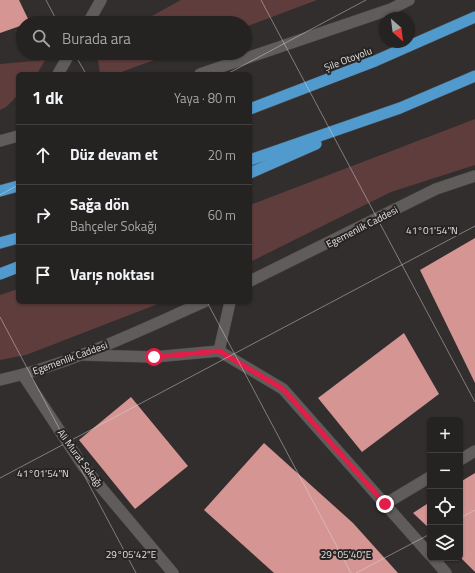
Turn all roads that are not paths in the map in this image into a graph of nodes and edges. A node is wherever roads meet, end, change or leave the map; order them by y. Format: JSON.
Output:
{"nodes":[{"id":1,"x":101,"y":0,"type":"edge"},
{"id":2,"x":409,"y":0,"type":"edge"},
{"id":3,"x":92,"y":16,"type":"edge"},
{"id":4,"x":475,"y":17,"type":"edge"},
{"id":5,"x":252,"y":56,"type":"edge"},
{"id":6,"x":66,"y":60,"type":"edge"},
{"id":7,"x":241,"y":60,"type":"edge"},
{"id":8,"x":59,"y":72,"type":"edge"},
{"id":9,"x":206,"y":72,"type":"edge"},
{"id":10,"x":475,"y":76,"type":"edge"},
{"id":11,"x":252,"y":108,"type":"edge"},
{"id":12,"x":400,"y":108,"type":"junction"},
{"id":13,"x":16,"y":137,"type":"edge"},
{"id":14,"x":0,"y":141,"type":"edge"},
{"id":15,"x":252,"y":159,"type":"edge"},
{"id":16,"x":252,"y":172,"type":"edge"},
{"id":17,"x":475,"y":176,"type":"edge"},
{"id":18,"x":16,"y":187,"type":"edge"},
{"id":19,"x":0,"y":191,"type":"edge"},
{"id":20,"x":16,"y":239,"type":"edge"},
{"id":21,"x":0,"y":243,"type":"edge"},
{"id":22,"x":16,"y":268,"type":"edge"},
{"id":23,"x":0,"y":274,"type":"edge"},
{"id":24,"x":252,"y":280,"type":"edge"},
{"id":25,"x":199,"y":304,"type":"edge"},
{"id":26,"x":230,"y":304,"type":"edge"},
{"id":27,"x":219,"y":351,"type":"junction"},
{"id":28,"x":83,"y":355,"type":"junction"},
{"id":29,"x":23,"y":375,"type":"junction"},
{"id":30,"x":0,"y":380,"type":"edge"},
{"id":31,"x":475,"y":451,"type":"edge"},
{"id":32,"x":463,"y":458,"type":"edge"},
{"id":33,"x":427,"y":480,"type":"edge"},
{"id":34,"x":385,"y":504,"type":"junction"},
{"id":35,"x":427,"y":552,"type":"edge"},
{"id":36,"x":435,"y":561,"type":"edge"},
{"id":37,"x":173,"y":573,"type":"edge"},
{"id":38,"x":446,"y":573,"type":"edge"}],
"edges":[{"from":1,"to":3,"type":"street"},
{"from":2,"to":5,"type":"street"},
{"from":4,"to":11,"type":"highway","name":"Şile Otoyolu"},
{"from":6,"to":8,"type":"street"},
{"from":7,"to":9,"type":"street"},
{"from":10,"to":12,"type":"highway"},
{"from":12,"to":15,"type":"highway"},
{"from":12,"to":16,"type":"highway"},
{"from":13,"to":14,"type":"street"},
{"from":17,"to":24,"type":"street","name":"Egemenlik Caddesi"},
{"from":18,"to":19,"type":"highway"},
{"from":20,"to":21,"type":"highway"},
{"from":22,"to":23,"type":"highway"},
{"from":25,"to":28,"type":"street","name":"Egemenlik Caddesi"},
{"from":26,"to":27,"type":"street"},
{"from":27,"to":28,"type":"street"},
{"from":27,"to":34,"type":"street"},
{"from":28,"to":29,"type":"street","name":"Egemenlik Caddesi"},
{"from":29,"to":30,"type":"street","name":"Egemenlik Caddesi"},
{"from":29,"to":37,"type":"street","name":"Ali Murat Sokağı"},
{"from":31,"to":32,"type":"street"},
{"from":33,"to":34,"type":"street"},
{"from":34,"to":35,"type":"street"},
{"from":36,"to":38,"type":"street"}]}
